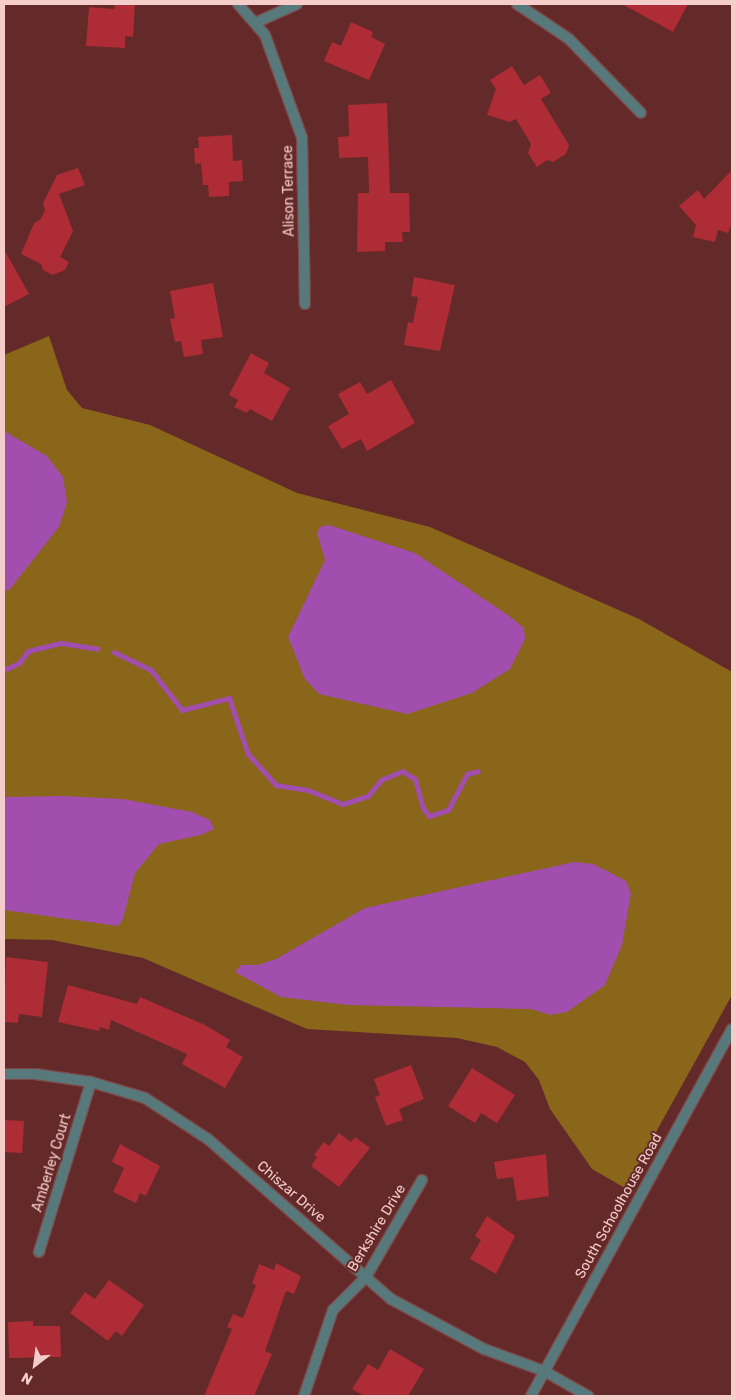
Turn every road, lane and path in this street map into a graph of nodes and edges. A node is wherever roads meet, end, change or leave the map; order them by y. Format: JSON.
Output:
{"nodes":[{"id":1,"x":238,"y":4,"type":"edge"},
{"id":2,"x":297,"y":4,"type":"edge"},
{"id":3,"x":517,"y":4,"type":"edge"},
{"id":4,"x":255,"y":23,"type":"junction"},
{"id":5,"x":641,"y":113,"type":"dead end"},
{"id":6,"x":305,"y":304,"type":"dead end"},
{"id":7,"x":732,"y":1029,"type":"edge"},
{"id":8,"x":4,"y":1074,"type":"edge"},
{"id":9,"x":91,"y":1082,"type":"junction"},
{"id":10,"x":422,"y":1180,"type":"dead end"},
{"id":11,"x":39,"y":1252,"type":"dead end"},
{"id":12,"x":366,"y":1277,"type":"junction"},
{"id":13,"x":544,"y":1371,"type":"junction"},
{"id":14,"x":304,"y":1396,"type":"edge"},
{"id":15,"x":531,"y":1396,"type":"edge"},
{"id":16,"x":588,"y":1396,"type":"edge"}],
"edges":[{"from":1,"to":4,"type":"street","name":"Alison Terrace"},
{"from":2,"to":4,"type":"street"},
{"from":3,"to":5,"type":"street"},
{"from":4,"to":6,"type":"street","name":"Alison Terrace"},
{"from":7,"to":13,"type":"street","name":"South Schoolhouse Road"},
{"from":8,"to":9,"type":"street","name":"Chiszar Drive"},
{"from":9,"to":11,"type":"street","name":"Amberley Court"},
{"from":9,"to":12,"type":"street","name":"Chiszar Drive"},
{"from":10,"to":12,"type":"street","name":"Berkshire Drive"},
{"from":12,"to":13,"type":"street","name":"Chiszar Drive"},
{"from":12,"to":14,"type":"street","name":"Berkshire Drive"},
{"from":13,"to":15,"type":"street","name":"South Schoolhouse Road"},
{"from":13,"to":16,"type":"street","name":"Chiszar Drive"}]}
